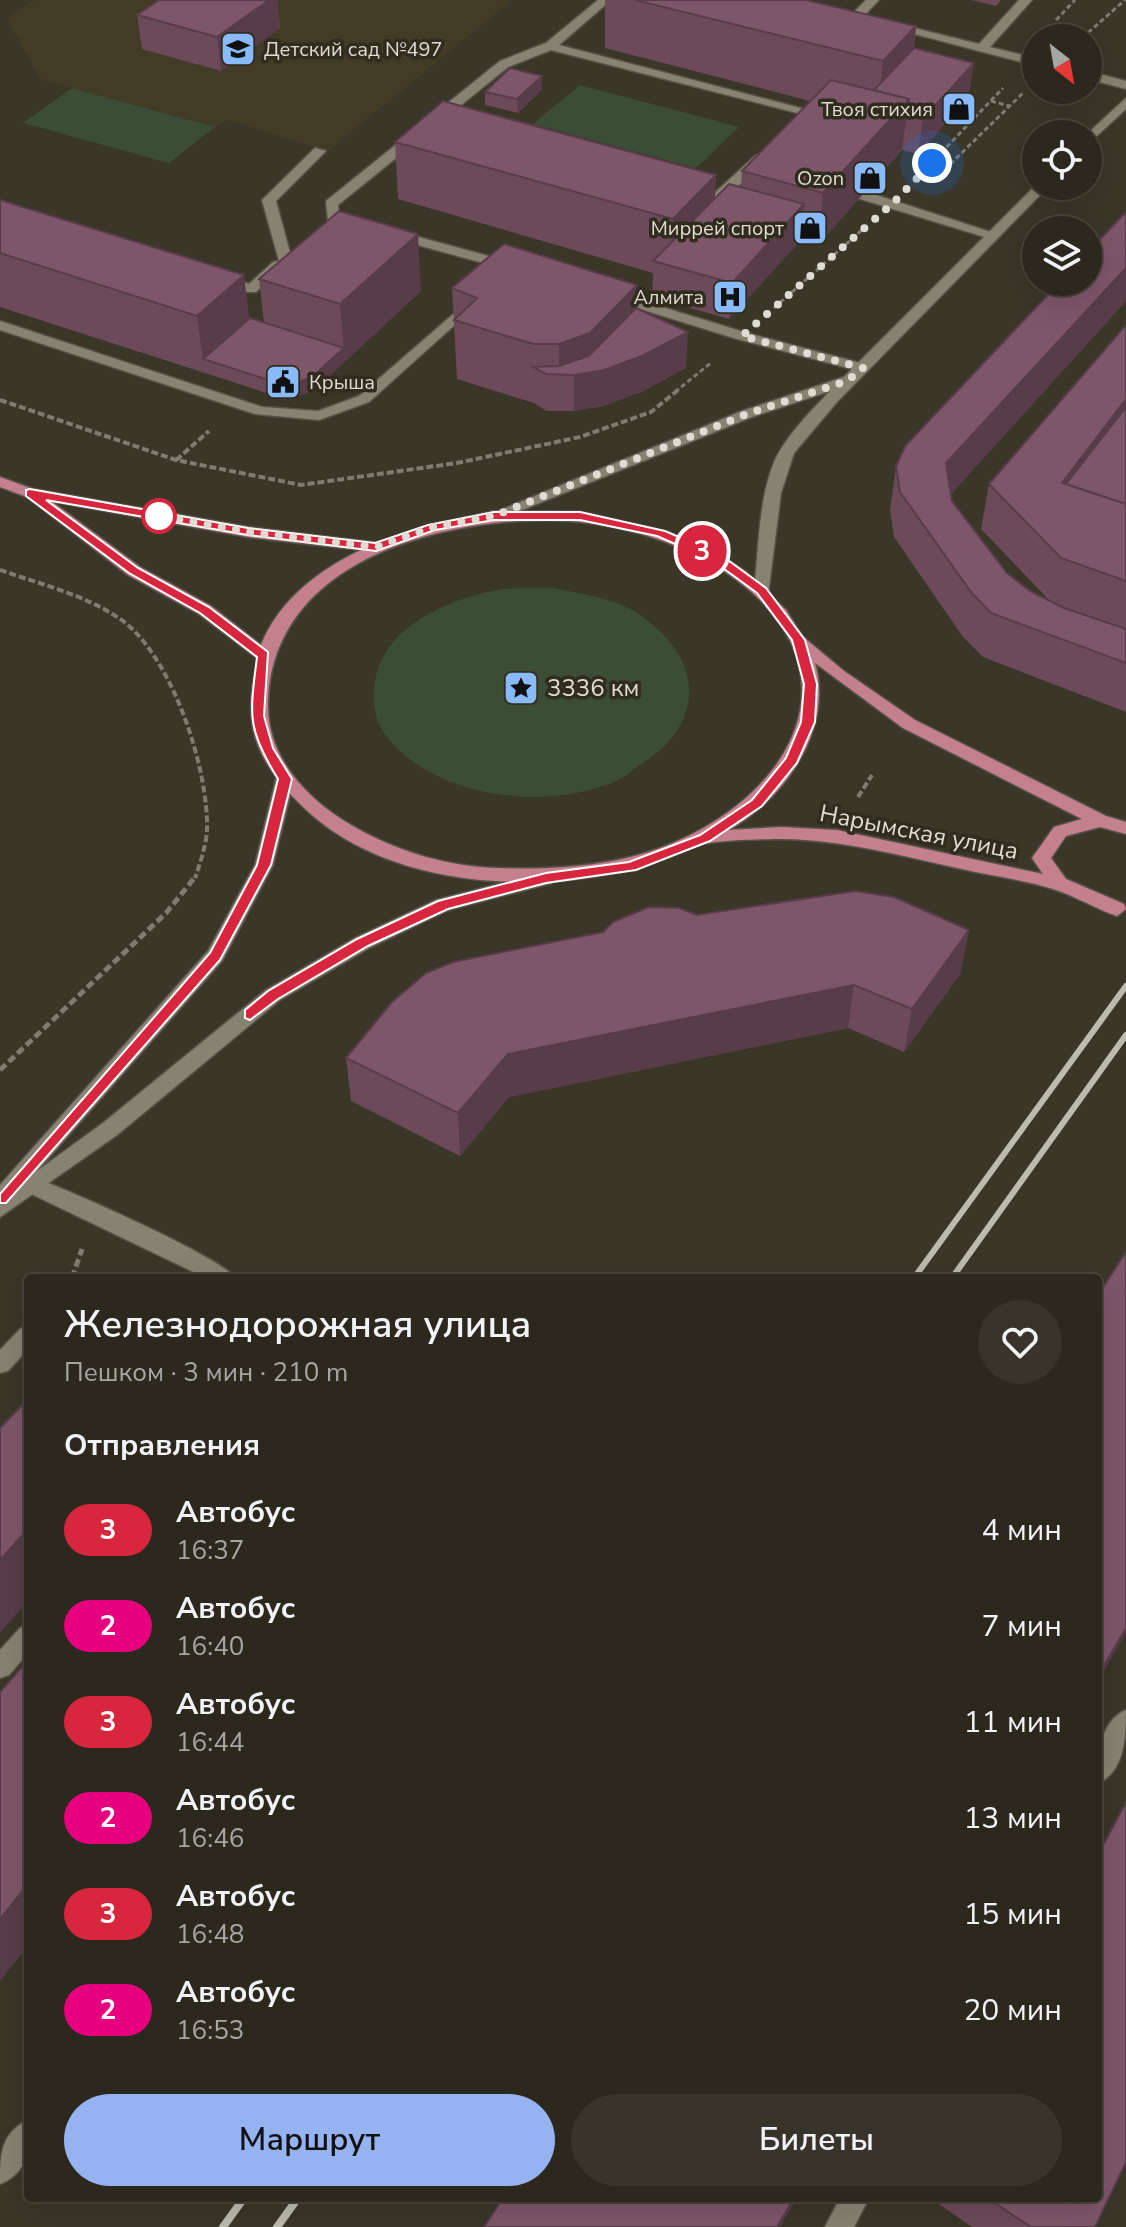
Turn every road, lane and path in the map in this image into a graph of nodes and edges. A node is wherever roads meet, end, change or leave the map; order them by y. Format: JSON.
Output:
{"nodes":[{"id":1,"x":605,"y":0,"type":"edge"},
{"id":2,"x":873,"y":0,"type":"edge"},
{"id":3,"x":1026,"y":0,"type":"edge"},
{"id":4,"x":1075,"y":0,"type":"edge"},
{"id":5,"x":1125,"y":0,"type":"edge"},
{"id":6,"x":840,"y":14,"type":"edge"},
{"id":7,"x":855,"y":18,"type":"junction"},
{"id":8,"x":1052,"y":24,"type":"edge"},
{"id":9,"x":1098,"y":24,"type":"edge"},
{"id":10,"x":550,"y":46,"type":"junction"},
{"id":11,"x":983,"y":47,"type":"junction"},
{"id":12,"x":1022,"y":58,"type":"edge"},
{"id":13,"x":1102,"y":79,"type":"edge"},
{"id":14,"x":1008,"y":82,"type":"dead end"},
{"id":15,"x":1126,"y":85,"type":"edge"},
{"id":16,"x":1022,"y":94,"type":"edge"},
{"id":17,"x":991,"y":101,"type":"junction"},
{"id":18,"x":1126,"y":102,"type":"edge"},
{"id":19,"x":1009,"y":106,"type":"junction"},
{"id":20,"x":428,"y":125,"type":"junction"},
{"id":21,"x":1102,"y":126,"type":"edge"},
{"id":22,"x":443,"y":129,"type":"edge"},
{"id":23,"x":788,"y":132,"type":"edge"},
{"id":24,"x":320,"y":151,"type":"dead end"},
{"id":25,"x":767,"y":152,"type":"edge"},
{"id":26,"x":862,"y":195,"type":"edge"},
{"id":27,"x":697,"y":199,"type":"edge"},
{"id":28,"x":1028,"y":200,"type":"edge"},
{"id":29,"x":892,"y":204,"type":"junction"},
{"id":30,"x":993,"y":235,"type":"junction"},
{"id":31,"x":207,"y":275,"type":"edge"},
{"id":32,"x":596,"y":291,"type":"edge"},
{"id":33,"x":0,"y":325,"type":"edge"},
{"id":34,"x":742,"y":336,"type":"junction"},
{"id":35,"x":863,"y":368,"type":"junction"},
{"id":36,"x":847,"y":381,"type":"junction"},
{"id":37,"x":0,"y":400,"type":"edge"},
{"id":38,"x":0,"y":482,"type":"edge"},
{"id":39,"x":30,"y":493,"type":"junction"},
{"id":40,"x":494,"y":516,"type":"junction"},
{"id":41,"x":376,"y":547,"type":"junction"},
{"id":42,"x":0,"y":570,"type":"edge"},
{"id":43,"x":762,"y":591,"type":"junction"},
{"id":44,"x":799,"y":640,"type":"junction"},
{"id":45,"x":263,"y":655,"type":"junction"},
{"id":46,"x":872,"y":775,"type":"dead end"},
{"id":47,"x":285,"y":779,"type":"junction"},
{"id":48,"x":858,"y":797,"type":"dead end"},
{"id":49,"x":1100,"y":821,"type":"junction"},
{"id":50,"x":1126,"y":828,"type":"edge"},
{"id":51,"x":705,"y":838,"type":"junction"},
{"id":52,"x":546,"y":878,"type":"junction"},
{"id":53,"x":1060,"y":884,"type":"junction"},
{"id":54,"x":1117,"y":909,"type":"dead end"},
{"id":55,"x":0,"y":1070,"type":"edge"},
{"id":56,"x":32,"y":1185,"type":"junction"},
{"id":57,"x":0,"y":1199,"type":"edge"},
{"id":58,"x":0,"y":1209,"type":"edge"},
{"id":59,"x":86,"y":1237,"type":"dead end"},
{"id":60,"x":73,"y":1274,"type":"edge"},
{"id":61,"x":217,"y":1274,"type":"edge"},
{"id":62,"x":24,"y":1339,"type":"edge"},
{"id":63,"x":0,"y":1364,"type":"edge"},
{"id":64,"x":24,"y":1640,"type":"edge"},
{"id":65,"x":0,"y":1667,"type":"edge"},
{"id":66,"x":1126,"y":1722,"type":"edge"},
{"id":67,"x":1102,"y":1764,"type":"edge"},
{"id":68,"x":24,"y":2139,"type":"edge"},
{"id":69,"x":0,"y":2170,"type":"edge"},
{"id":70,"x":853,"y":2202,"type":"edge"},
{"id":71,"x":839,"y":2227,"type":"edge"}],
"edges":[{"from":1,"to":10,"type":"street"},
{"from":2,"to":7,"type":"street"},
{"from":3,"to":11,"type":"street"},
{"from":4,"to":8,"type":"path"},
{"from":5,"to":9,"type":"path"},
{"from":6,"to":7,"type":"street"},
{"from":7,"to":11,"type":"street"},
{"from":10,"to":20,"type":"street"},
{"from":10,"to":23,"type":"street"},
{"from":11,"to":12,"type":"street"},
{"from":13,"to":15,"type":"street"},
{"from":14,"to":17,"type":"path"},
{"from":16,"to":19,"type":"path"},
{"from":17,"to":19,"type":"path"},
{"from":17,"to":29,"type":"path"},
{"from":18,"to":21,"type":"street"},
{"from":19,"to":29,"type":"path"},
{"from":20,"to":22,"type":"street"},
{"from":20,"to":33,"type":"street"},
{"from":24,"to":31,"type":"street"},
{"from":25,"to":27,"type":"street"},
{"from":26,"to":29,"type":"street"},
{"from":28,"to":30,"type":"street"},
{"from":29,"to":30,"type":"street"},
{"from":29,"to":34,"type":"path"},
{"from":30,"to":35,"type":"street"},
{"from":32,"to":34,"type":"street"},
{"from":34,"to":35,"type":"street"},
{"from":34,"to":37,"type":"path"},
{"from":35,"to":36,"type":"street"},
{"from":36,"to":40,"type":"street"},
{"from":36,"to":43,"type":"street"},
{"from":38,"to":39,"type":"main road"},
{"from":39,"to":41,"type":"main road"},
{"from":39,"to":45,"type":"main road"},
{"from":40,"to":41,"type":"main road"},
{"from":40,"to":43,"type":"main road"},
{"from":41,"to":45,"type":"main road"},
{"from":42,"to":55,"type":"path"},
{"from":43,"to":44,"type":"main road"},
{"from":44,"to":49,"type":"main road"},
{"from":44,"to":51,"type":"main road"},
{"from":45,"to":47,"type":"main road"},
{"from":46,"to":48,"type":"path"},
{"from":47,"to":52,"type":"main road"},
{"from":47,"to":57,"type":"street"},
{"from":49,"to":50,"type":"main road"},
{"from":49,"to":53,"type":"main road"},
{"from":51,"to":52,"type":"main road"},
{"from":51,"to":53,"type":"main road","name":"Нарымская улица"},
{"from":52,"to":56,"type":"street"},
{"from":53,"to":54,"type":"main road","name":"Нарымская улица"},
{"from":56,"to":58,"type":"street"},
{"from":56,"to":61,"type":"street"},
{"from":59,"to":60,"type":"path"},
{"from":62,"to":63,"type":"street"},
{"from":64,"to":65,"type":"street"},
{"from":66,"to":67,"type":"street"},
{"from":68,"to":69,"type":"street"},
{"from":70,"to":71,"type":"street"}]}
